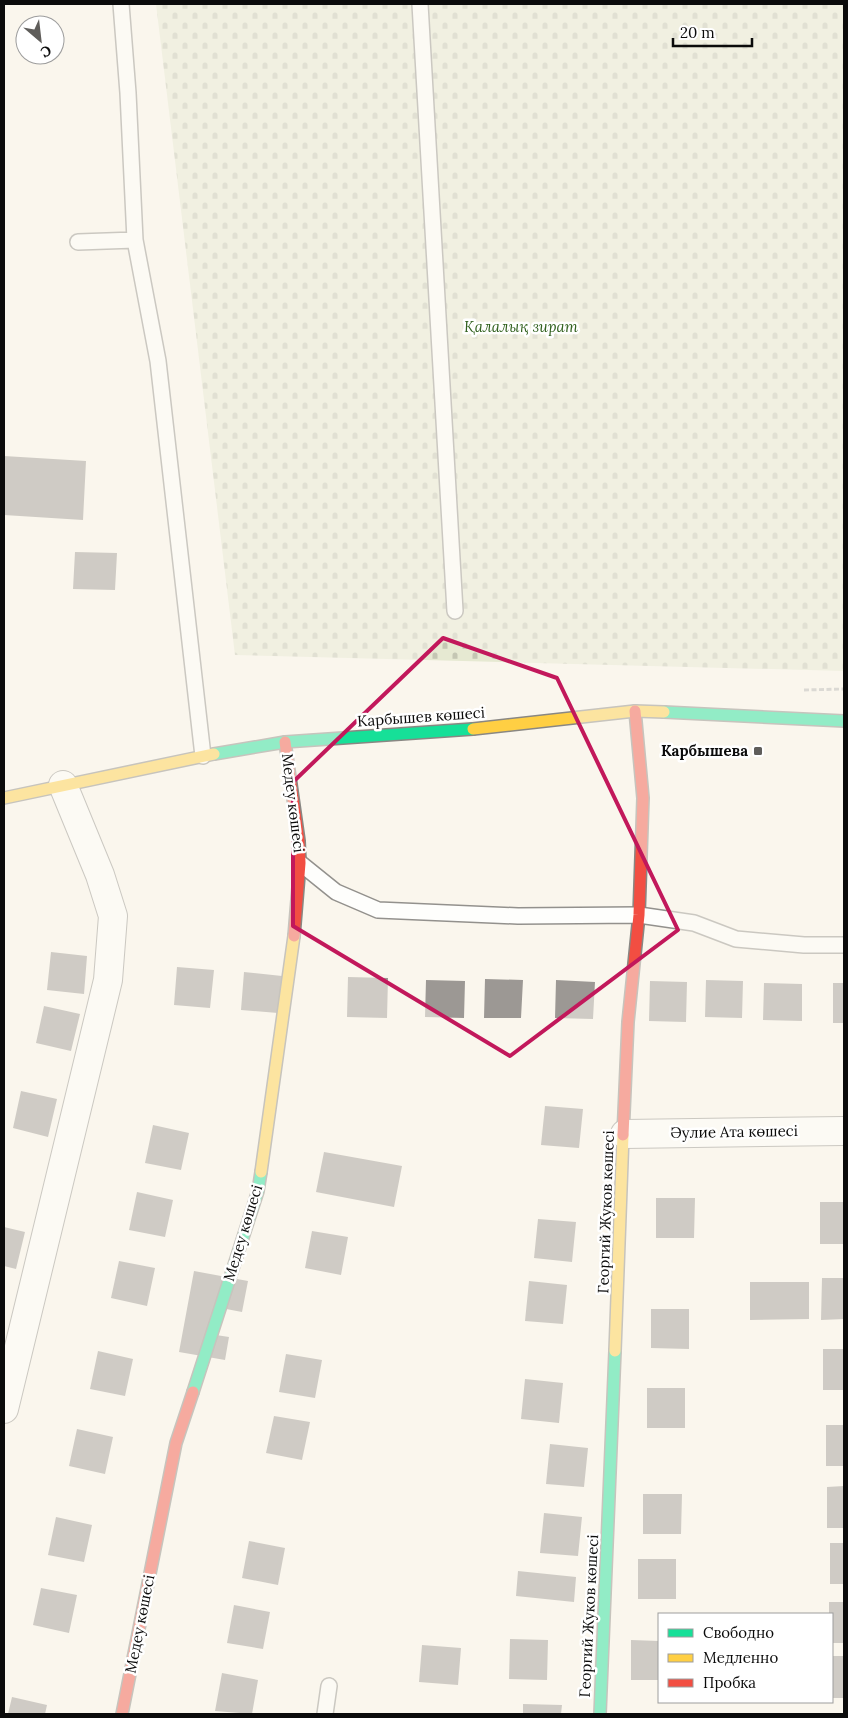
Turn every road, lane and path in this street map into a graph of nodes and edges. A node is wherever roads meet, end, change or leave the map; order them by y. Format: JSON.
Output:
{"nodes":[{"id":1,"x":121,"y":4,"type":"edge"},
{"id":2,"x":420,"y":4,"type":"edge"},
{"id":3,"x":135,"y":240,"type":"junction"},
{"id":4,"x":78,"y":242,"type":"dead end"},
{"id":5,"x":455,"y":612,"type":"dead end"},
{"id":6,"x":635,"y":711,"type":"junction"},
{"id":7,"x":844,"y":721,"type":"edge"},
{"id":8,"x":285,"y":742,"type":"junction"},
{"id":9,"x":203,"y":756,"type":"junction"},
{"id":10,"x":63,"y":784,"type":"junction"},
{"id":11,"x":4,"y":798,"type":"edge"},
{"id":12,"x":300,"y":863,"type":"junction"},
{"id":13,"x":639,"y":915,"type":"junction"},
{"id":14,"x":844,"y":945,"type":"edge"},
{"id":15,"x":844,"y":1131,"type":"edge"},
{"id":16,"x":625,"y":1134,"type":"junction"},
{"id":17,"x":4,"y":1409,"type":"edge"},
{"id":18,"x":329,"y":1686,"type":"dead end"},
{"id":19,"x":122,"y":1714,"type":"edge"},
{"id":20,"x":325,"y":1714,"type":"edge"},
{"id":21,"x":600,"y":1714,"type":"edge"}],
"edges":[{"from":1,"to":3,"type":"lane"},
{"from":2,"to":5,"type":"lane"},
{"from":3,"to":4,"type":"lane"},
{"from":3,"to":9,"type":"lane"},
{"from":6,"to":7,"type":"street","name":"Карбышев көшесі"},
{"from":6,"to":8,"type":"street","name":"Карбышев көшесі"},
{"from":6,"to":13,"type":"street","name":"Георгий Жуков көшесі"},
{"from":8,"to":9,"type":"street","name":"Карбышев көшесі"},
{"from":8,"to":12,"type":"street","name":"Медеу көшесі"},
{"from":9,"to":10,"type":"street","name":"Карбышев көшесі"},
{"from":10,"to":11,"type":"street","name":"Карбышев көшесі"},
{"from":10,"to":17,"type":"street"},
{"from":12,"to":13,"type":"lane"},
{"from":12,"to":19,"type":"street","name":"Медеу көшесі"},
{"from":13,"to":14,"type":"lane"},
{"from":13,"to":16,"type":"street","name":"Георгий Жуков көшесі"},
{"from":15,"to":16,"type":"street","name":"Әулие Ата көшесі"},
{"from":16,"to":21,"type":"street","name":"Георгий Жуков көшесі"},
{"from":18,"to":20,"type":"lane"}]}
